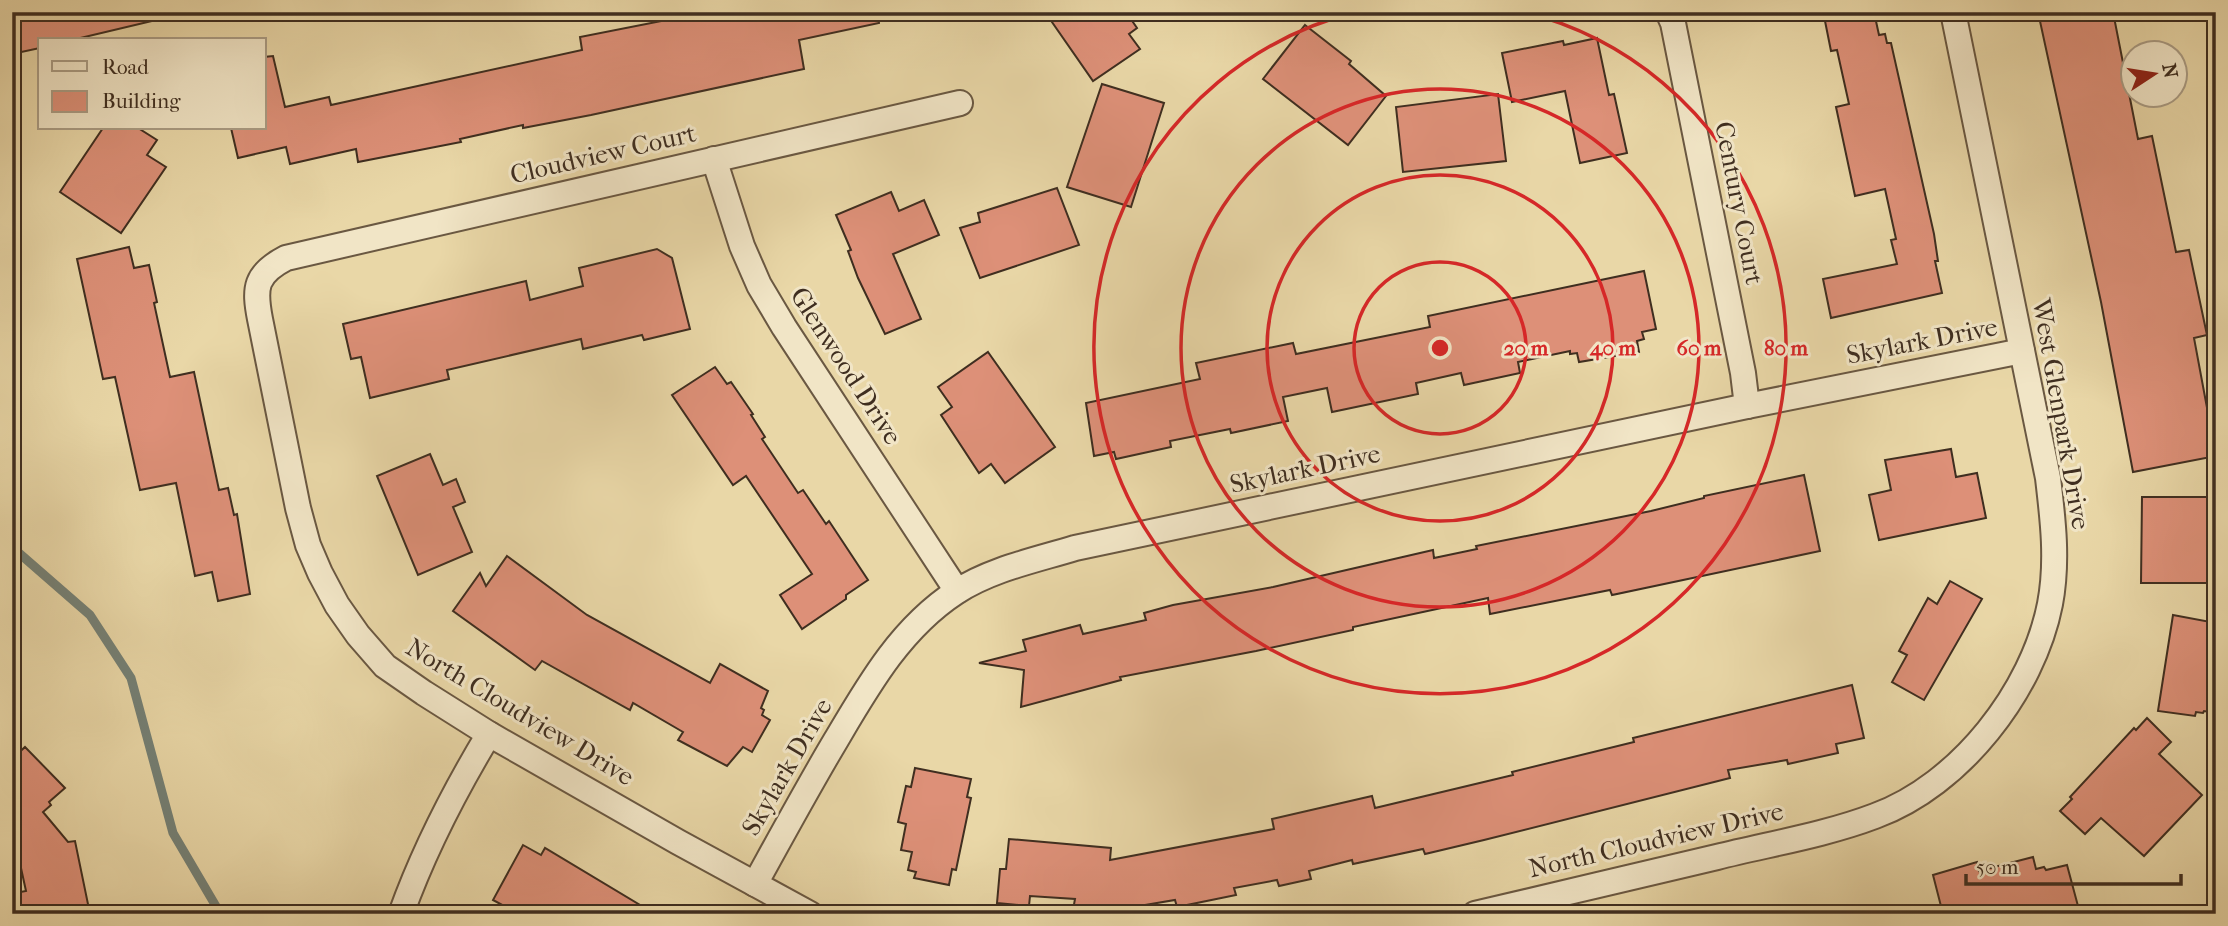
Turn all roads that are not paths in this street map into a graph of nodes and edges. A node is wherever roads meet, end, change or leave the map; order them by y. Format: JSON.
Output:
{"nodes":[{"id":1,"x":1668,"y":12,"type":"edge"},
{"id":2,"x":1953,"y":12,"type":"edge"},
{"id":3,"x":960,"y":103,"type":"dead end"},
{"id":4,"x":714,"y":159,"type":"junction"},
{"id":5,"x":264,"y":274,"type":"joint"},
{"id":6,"x":2022,"y":351,"type":"junction"},
{"id":7,"x":1747,"y":406,"type":"junction"},
{"id":8,"x":957,"y":591,"type":"junction"},
{"id":9,"x":489,"y":734,"type":"junction"},
{"id":10,"x":1850,"y":824,"type":"joint"},
{"id":11,"x":755,"y":884,"type":"junction"},
{"id":12,"x":401,"y":914,"type":"edge"},
{"id":13,"x":810,"y":914,"type":"edge"},
{"id":14,"x":1475,"y":914,"type":"edge"}],
"edges":[{"from":1,"to":7,"type":"street","name":"Century Court"},
{"from":2,"to":6,"type":"street","name":"West Glenpark Drive"},
{"from":3,"to":4,"type":"street","name":"Cloudview Court"},
{"from":4,"to":5,"type":"street","name":"Cloudview Court"},
{"from":4,"to":8,"type":"street","name":"Glenwood Drive"},
{"from":5,"to":9,"type":"street","name":"North Cloudview Drive"},
{"from":6,"to":7,"type":"street","name":"Skylark Drive"},
{"from":6,"to":10,"type":"street","name":"West Glenpark Drive"},
{"from":7,"to":8,"type":"street","name":"Skylark Drive"},
{"from":8,"to":11,"type":"street","name":"Skylark Drive"},
{"from":9,"to":11,"type":"street","name":"North Cloudview Drive"},
{"from":9,"to":12,"type":"street"},
{"from":10,"to":14,"type":"street","name":"North Cloudview Drive"},
{"from":11,"to":13,"type":"street","name":"North Cloudview Drive"}]}
